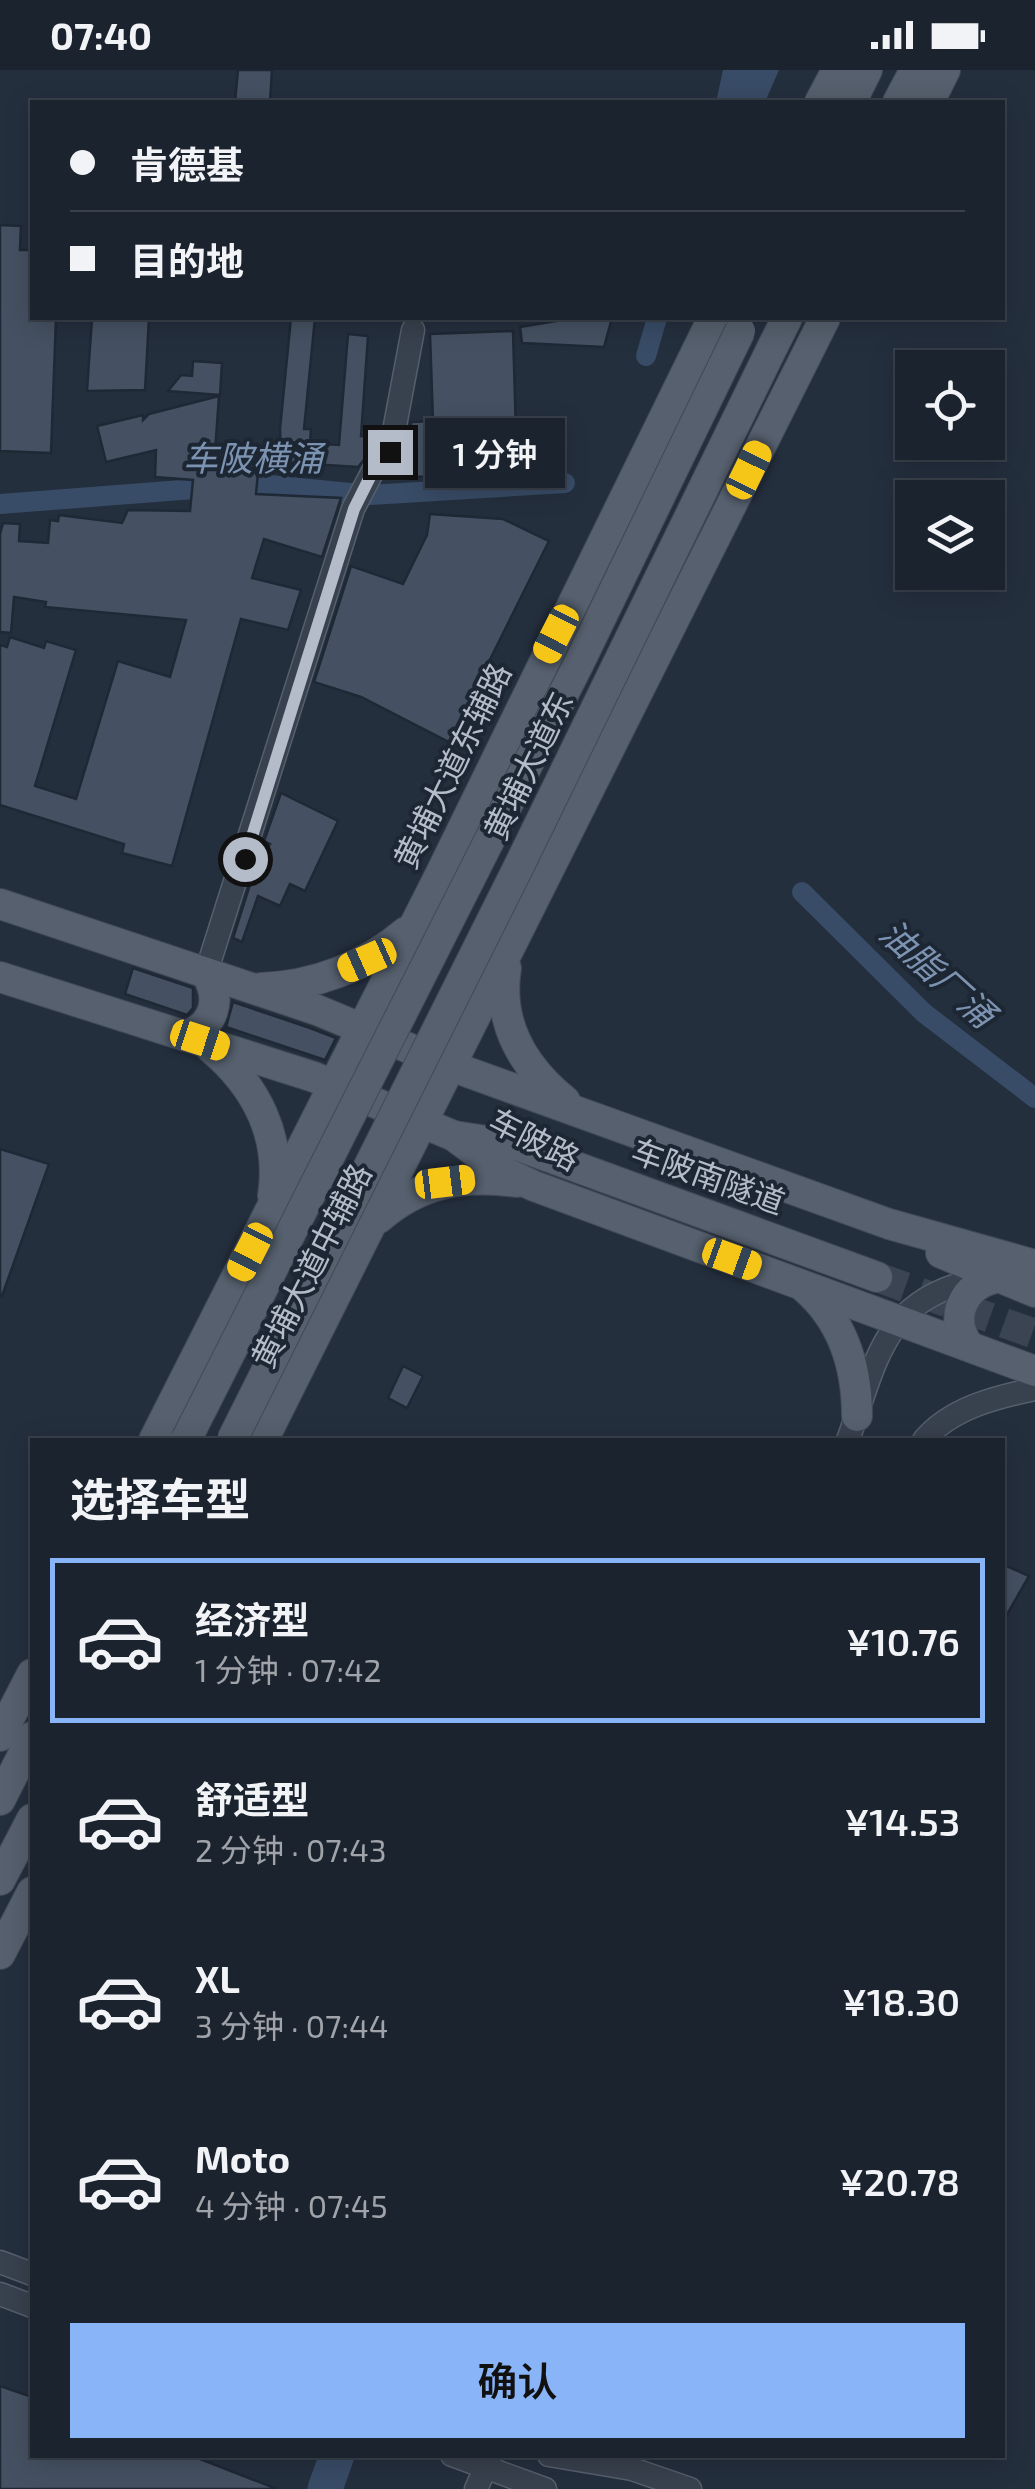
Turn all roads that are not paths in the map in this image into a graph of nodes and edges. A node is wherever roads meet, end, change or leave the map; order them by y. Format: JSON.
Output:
{"nodes":[{"id":1,"x":837,"y":70,"type":"edge"},
{"id":2,"x":867,"y":70,"type":"edge"},
{"id":3,"x":915,"y":70,"type":"edge"},
{"id":4,"x":945,"y":70,"type":"edge"},
{"id":5,"x":821,"y":100,"type":"edge"},
{"id":6,"x":852,"y":100,"type":"edge"},
{"id":7,"x":899,"y":100,"type":"edge"},
{"id":8,"x":930,"y":100,"type":"edge"},
{"id":9,"x":786,"y":320,"type":"edge"},
{"id":10,"x":823,"y":320,"type":"edge"},
{"id":11,"x":733,"y":322,"type":"edge"},
{"id":12,"x":413,"y":330,"type":"dead end"},
{"id":13,"x":488,"y":775,"type":"junction"},
{"id":14,"x":572,"y":821,"type":"junction"},
{"id":15,"x":440,"y":874,"type":"junction"},
{"id":16,"x":0,"y":904,"type":"edge"},
{"id":17,"x":522,"y":922,"type":"junction"},
{"id":18,"x":416,"y":923,"type":"junction"},
{"id":19,"x":206,"y":973,"type":"junction"},
{"id":20,"x":0,"y":977,"type":"edge"},
{"id":21,"x":251,"y":988,"type":"junction"},
{"id":22,"x":362,"y":1028,"type":"junction"},
{"id":23,"x":193,"y":1038,"type":"junction"},
{"id":24,"x":452,"y":1066,"type":"junction"},
{"id":25,"x":334,"y":1085,"type":"junction"},
{"id":26,"x":584,"y":1114,"type":"junction"},
{"id":27,"x":422,"y":1124,"type":"junction"},
{"id":28,"x":454,"y":1136,"type":"junction"},
{"id":29,"x":534,"y":1186,"type":"junction"},
{"id":30,"x":271,"y":1213,"type":"junction"},
{"id":31,"x":888,"y":1224,"type":"junction"},
{"id":32,"x":370,"y":1228,"type":"junction"},
{"id":33,"x":250,"y":1252,"type":"junction"},
{"id":34,"x":1035,"y":1264,"type":"edge"},
{"id":35,"x":877,"y":1276,"type":"tunnel mouth"},
{"id":36,"x":996,"y":1278,"type":"junction"},
{"id":37,"x":798,"y":1283,"type":"junction"},
{"id":38,"x":1035,"y":1292,"type":"edge"},
{"id":39,"x":336,"y":1296,"type":"junction"},
{"id":40,"x":897,"y":1319,"type":"junction"},
{"id":41,"x":969,"y":1346,"type":"junction"},
{"id":42,"x":1035,"y":1371,"type":"edge"},
{"id":43,"x":1035,"y":1389,"type":"edge"},
{"id":44,"x":174,"y":1400,"type":"junction"},
{"id":45,"x":852,"y":1428,"type":"edge"},
{"id":46,"x":155,"y":1438,"type":"edge"},
{"id":47,"x":187,"y":1438,"type":"edge"},
{"id":48,"x":233,"y":1438,"type":"edge"},
{"id":49,"x":260,"y":1438,"type":"edge"},
{"id":50,"x":262,"y":1438,"type":"edge"},
{"id":51,"x":926,"y":1438,"type":"edge"},
{"id":52,"x":30,"y":1678,"type":"edge"},
{"id":53,"x":0,"y":1736,"type":"edge"},
{"id":54,"x":30,"y":1741,"type":"edge"},
{"id":55,"x":0,"y":1800,"type":"edge"},
{"id":56,"x":30,"y":1823,"type":"edge"},
{"id":57,"x":0,"y":1880,"type":"edge"},
{"id":58,"x":30,"y":1896,"type":"edge"},
{"id":59,"x":0,"y":1954,"type":"edge"},
{"id":60,"x":0,"y":2262,"type":"edge"},
{"id":61,"x":30,"y":2273,"type":"edge"},
{"id":62,"x":0,"y":2294,"type":"edge"},
{"id":63,"x":30,"y":2305,"type":"edge"},
{"id":64,"x":458,"y":2458,"type":"edge"},
{"id":65,"x":550,"y":2458,"type":"edge"},
{"id":66,"x":567,"y":2458,"type":"edge"},
{"id":67,"x":484,"y":2470,"type":"edge"},
{"id":68,"x":542,"y":2488,"type":"edge"},
{"id":69,"x":690,"y":2489,"type":"edge"}],
"edges":[{"from":1,"to":5,"type":"main road"},
{"from":2,"to":6,"type":"main road"},
{"from":3,"to":7,"type":"main road"},
{"from":4,"to":8,"type":"main road"},
{"from":9,"to":48,"type":"main road","name":"黄埔大道东","bridge":true},
{"from":10,"to":14,"type":"main road"},
{"from":11,"to":13,"type":"main road","name":"黄埔大道东辅路"},
{"from":11,"to":47,"type":"main road","name":"黄埔大道东","bridge":true},
{"from":12,"to":19,"type":"street"},
{"from":13,"to":14,"type":"main road"},
{"from":13,"to":15,"type":"main road","name":"黄埔大道东辅路"},
{"from":14,"to":17,"type":"main road"},
{"from":15,"to":17,"type":"main road"},
{"from":15,"to":18,"type":"main road","name":"黄埔大道东辅路"},
{"from":16,"to":19,"type":"main road","name":"车陂路"},
{"from":17,"to":24,"type":"main road"},
{"from":17,"to":26,"type":"main road"},
{"from":18,"to":21,"type":"main road"},
{"from":18,"to":22,"type":"main road","name":"黄埔大道东辅路"},
{"from":19,"to":21,"type":"main road","name":"车陂路"},
{"from":19,"to":23,"type":"main road"},
{"from":20,"to":23,"type":"main road","name":"车陂路"},
{"from":21,"to":22,"type":"main road","name":"车陂路"},
{"from":22,"to":24,"type":"main road","name":"车陂路"},
{"from":22,"to":25,"type":"main road","name":"黄埔大道中辅路"},
{"from":23,"to":25,"type":"main road","name":"车陂路"},
{"from":23,"to":30,"type":"main road"},
{"from":24,"to":26,"type":"main road","name":"车陂路"},
{"from":24,"to":27,"type":"main road"},
{"from":25,"to":27,"type":"main road","name":"车陂路"},
{"from":25,"to":30,"type":"main road","name":"黄埔大道中辅路"},
{"from":26,"to":31,"type":"main road","name":"车陂路"},
{"from":27,"to":28,"type":"main road","name":"车陂路"},
{"from":27,"to":32,"type":"main road","name":"黄埔大道中辅路"},
{"from":28,"to":29,"type":"main road","name":"车陂路"},
{"from":28,"to":35,"type":"main road","name":"车陂南隧道"},
{"from":29,"to":32,"type":"main road"},
{"from":29,"to":37,"type":"main road","name":"车陂路"},
{"from":30,"to":33,"type":"main road","name":"黄埔大道中辅路"},
{"from":31,"to":34,"type":"main road","name":"车陂路"},
{"from":31,"to":36,"type":"main road"},
{"from":32,"to":39,"type":"main road","name":"黄埔大道中辅路"},
{"from":33,"to":39,"type":"main road"},
{"from":33,"to":44,"type":"main road","name":"黄埔大道中辅路"},
{"from":36,"to":38,"type":"main road"},
{"from":36,"to":40,"type":"street"},
{"from":36,"to":41,"type":"main road"},
{"from":37,"to":40,"type":"main road","name":"车陂路"},
{"from":37,"to":45,"type":"main road"},
{"from":39,"to":50,"type":"main road","name":"黄埔大道中辅路"},
{"from":40,"to":41,"type":"main road","name":"车陂路"},
{"from":40,"to":45,"type":"street"},
{"from":41,"to":42,"type":"main road","name":"车陂路"},
{"from":43,"to":51,"type":"street"},
{"from":44,"to":46,"type":"main road","name":"黄埔大道中辅路"},
{"from":44,"to":49,"type":"main road"},
{"from":52,"to":53,"type":"main road"},
{"from":54,"to":55,"type":"main road"},
{"from":56,"to":57,"type":"main road"},
{"from":58,"to":59,"type":"main road"},
{"from":60,"to":61,"type":"street"},
{"from":62,"to":63,"type":"street"},
{"from":64,"to":67,"type":"street"},
{"from":65,"to":68,"type":"street"},
{"from":66,"to":69,"type":"street"},
{"from":67,"to":68,"type":"street"}]}
